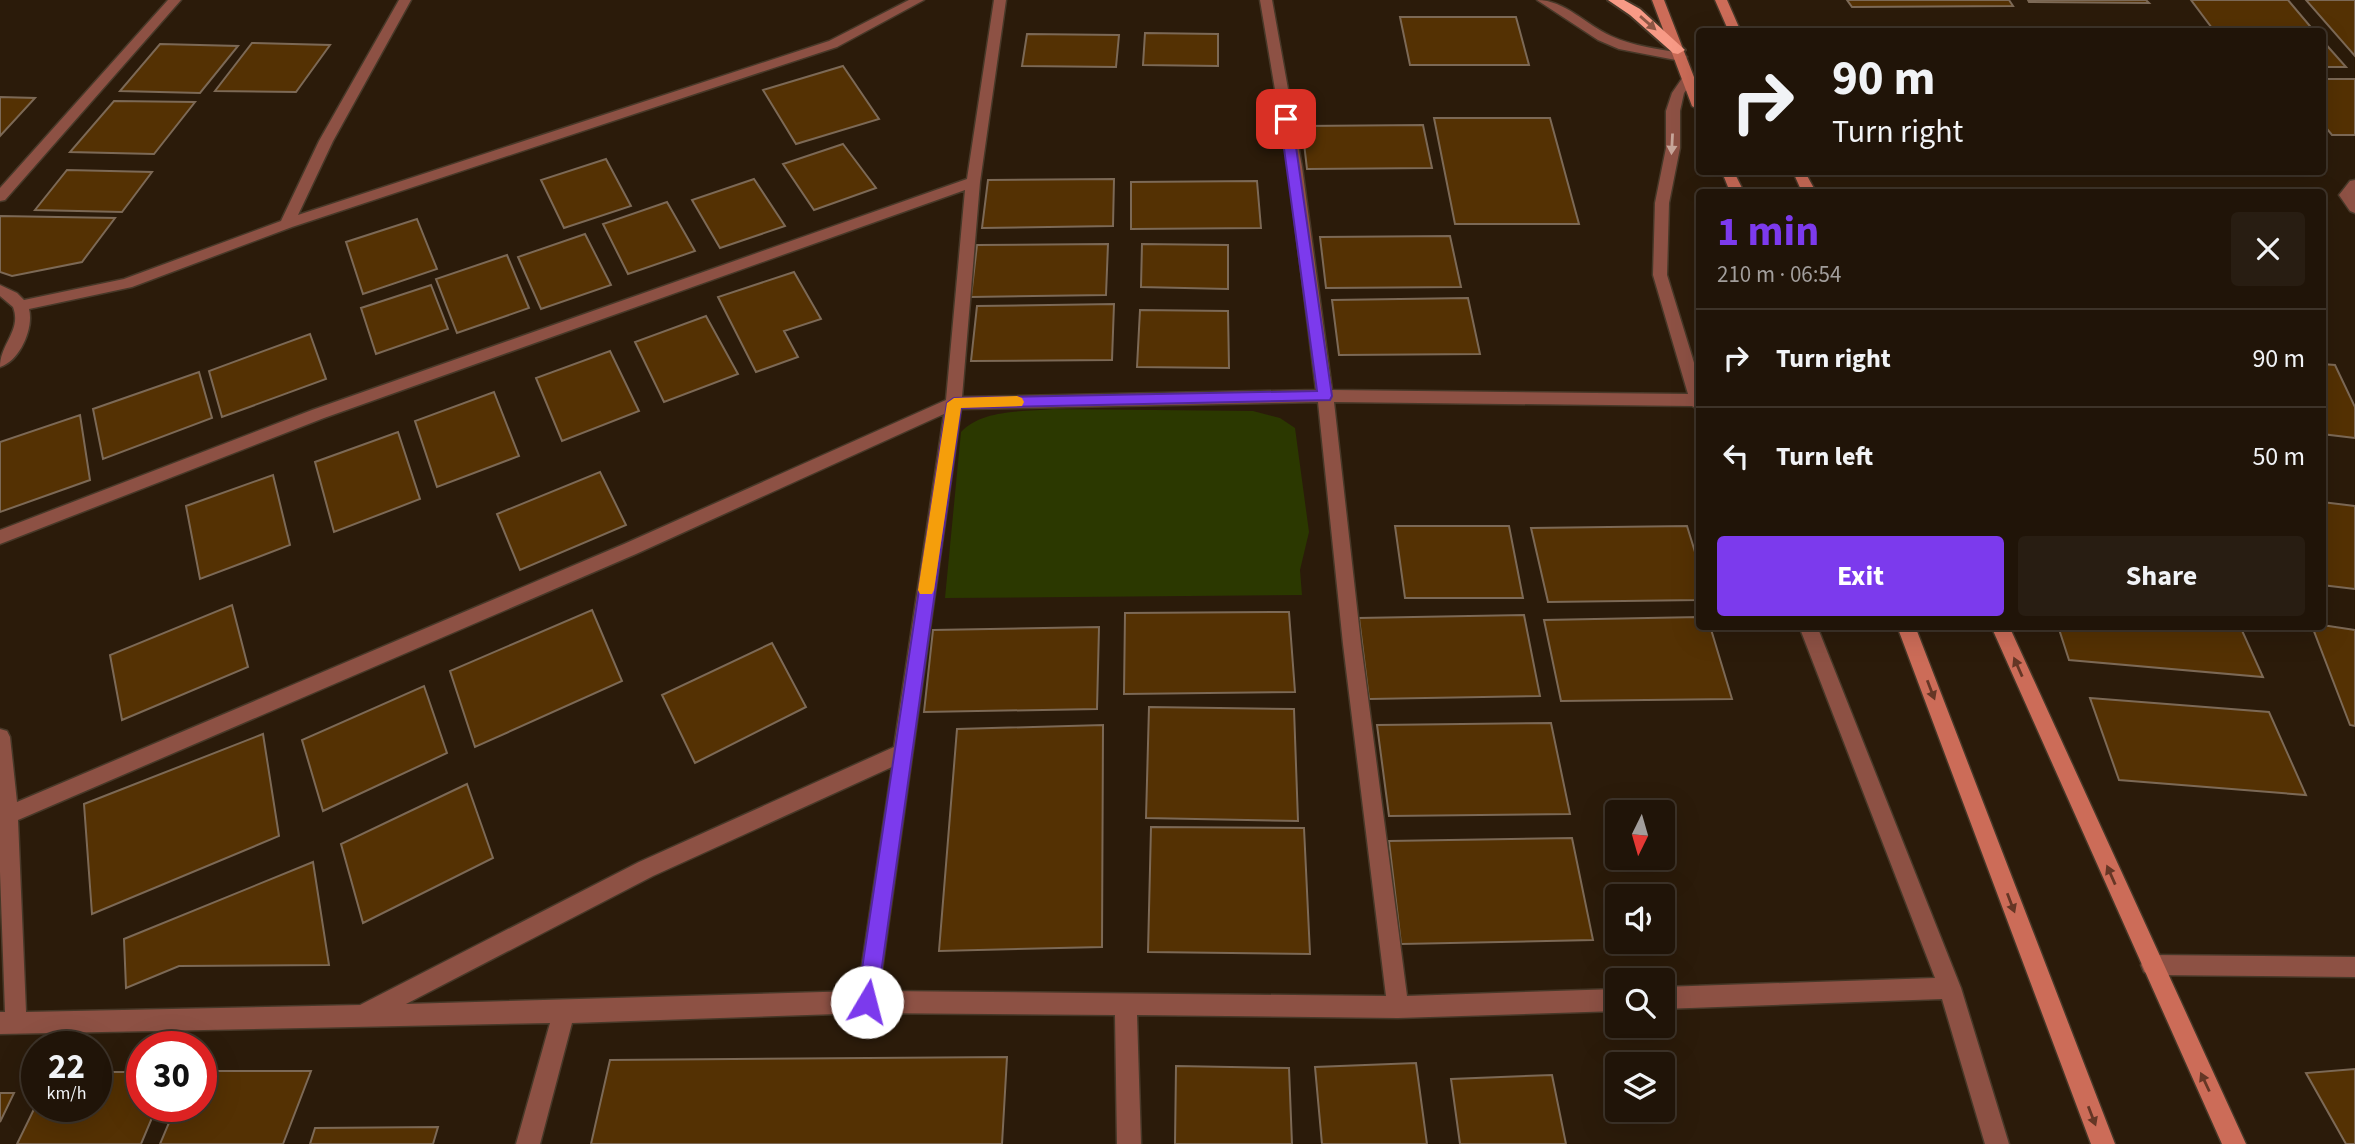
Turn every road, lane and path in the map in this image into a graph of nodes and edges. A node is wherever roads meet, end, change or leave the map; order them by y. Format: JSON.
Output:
{"nodes":[{"id":1,"x":175,"y":0,"type":"edge"},
{"id":2,"x":405,"y":0,"type":"edge"},
{"id":3,"x":918,"y":0,"type":"edge"},
{"id":4,"x":1000,"y":0,"type":"edge"},
{"id":5,"x":1266,"y":0,"type":"edge"},
{"id":6,"x":1543,"y":0,"type":"edge"},
{"id":7,"x":1615,"y":0,"type":"edge"},
{"id":8,"x":1658,"y":0,"type":"edge"},
{"id":9,"x":1722,"y":1,"type":"edge"},
{"id":10,"x":1733,"y":28,"type":"edge"},
{"id":11,"x":1680,"y":53,"type":"junction"},
{"id":12,"x":1688,"y":80,"type":"junction"},
{"id":13,"x":1696,"y":99,"type":"edge"},
{"id":14,"x":0,"y":170,"type":"edge"},
{"id":15,"x":22,"y":170,"type":"junction"},
{"id":16,"x":973,"y":182,"type":"junction"},
{"id":17,"x":2355,"y":184,"type":"edge"},
{"id":18,"x":0,"y":197,"type":"edge"},
{"id":19,"x":2355,"y":208,"type":"edge"},
{"id":20,"x":287,"y":224,"type":"junction"},
{"id":21,"x":0,"y":290,"type":"edge"},
{"id":22,"x":21,"y":306,"type":"junction"},
{"id":23,"x":0,"y":362,"type":"edge"},
{"id":24,"x":1696,"y":395,"type":"edge"},
{"id":25,"x":1325,"y":396,"type":"junction"},
{"id":26,"x":1696,"y":402,"type":"edge"},
{"id":27,"x":954,"y":403,"type":"junction"},
{"id":28,"x":0,"y":537,"type":"edge"},
{"id":29,"x":1810,"y":630,"type":"edge"},
{"id":30,"x":1908,"y":630,"type":"edge"},
{"id":31,"x":2002,"y":630,"type":"edge"},
{"id":32,"x":0,"y":737,"type":"edge"},
{"id":33,"x":901,"y":753,"type":"junction"},
{"id":34,"x":8,"y":815,"type":"junction"},
{"id":35,"x":2152,"y":965,"type":"junction"},
{"id":36,"x":2355,"y":967,"type":"edge"},
{"id":37,"x":1950,"y":988,"type":"junction"},
{"id":38,"x":1675,"y":998,"type":"edge"},
{"id":39,"x":1605,"y":1000,"type":"edge"},
{"id":40,"x":867,"y":1002,"type":"junction"},
{"id":41,"x":1126,"y":1003,"type":"junction"},
{"id":42,"x":1398,"y":1007,"type":"junction"},
{"id":43,"x":564,"y":1012,"type":"junction"},
{"id":44,"x":362,"y":1016,"type":"junction"},
{"id":45,"x":8,"y":1023,"type":"edge"},
{"id":46,"x":528,"y":1144,"type":"edge"},
{"id":47,"x":1129,"y":1144,"type":"edge"},
{"id":48,"x":1997,"y":1144,"type":"edge"},
{"id":49,"x":2103,"y":1144,"type":"edge"},
{"id":50,"x":2234,"y":1144,"type":"edge"}],
"edges":[{"from":1,"to":15,"type":"street"},
{"from":2,"to":20,"type":"street"},
{"from":3,"to":20,"type":"street"},
{"from":4,"to":16,"type":"street"},
{"from":5,"to":25,"type":"street"},
{"from":6,"to":11,"type":"street"},
{"from":7,"to":11,"type":"highway","one_way":true},
{"from":8,"to":11,"type":"main road"},
{"from":9,"to":10,"type":"main road"},
{"from":11,"to":12,"type":"main road"},
{"from":12,"to":13,"type":"main road"},
{"from":12,"to":24,"type":"street","one_way":true},
{"from":14,"to":15,"type":"street"},
{"from":15,"to":18,"type":"street"},
{"from":16,"to":27,"type":"street"},
{"from":16,"to":28,"type":"street"},
{"from":17,"to":19,"type":"street"},
{"from":20,"to":22,"type":"street"},
{"from":21,"to":22,"type":"street"},
{"from":22,"to":23,"type":"street"},
{"from":25,"to":26,"type":"street"},
{"from":25,"to":27,"type":"street"},
{"from":25,"to":42,"type":"street"},
{"from":27,"to":33,"type":"street"},
{"from":27,"to":34,"type":"street"},
{"from":29,"to":37,"type":"street"},
{"from":30,"to":49,"type":"main road","one_way":true},
{"from":35,"to":31,"type":"main road","one_way":true},
{"from":32,"to":34,"type":"street"},
{"from":33,"to":40,"type":"street"},
{"from":33,"to":44,"type":"street"},
{"from":34,"to":45,"type":"street"},
{"from":35,"to":36,"type":"street"},
{"from":50,"to":35,"type":"main road","one_way":true},
{"from":37,"to":38,"type":"street"},
{"from":37,"to":48,"type":"street"},
{"from":39,"to":42,"type":"street"},
{"from":40,"to":41,"type":"street"},
{"from":40,"to":43,"type":"street"},
{"from":41,"to":42,"type":"street"},
{"from":41,"to":47,"type":"street"},
{"from":43,"to":44,"type":"street"},
{"from":43,"to":46,"type":"street"},
{"from":44,"to":45,"type":"street"}]}
